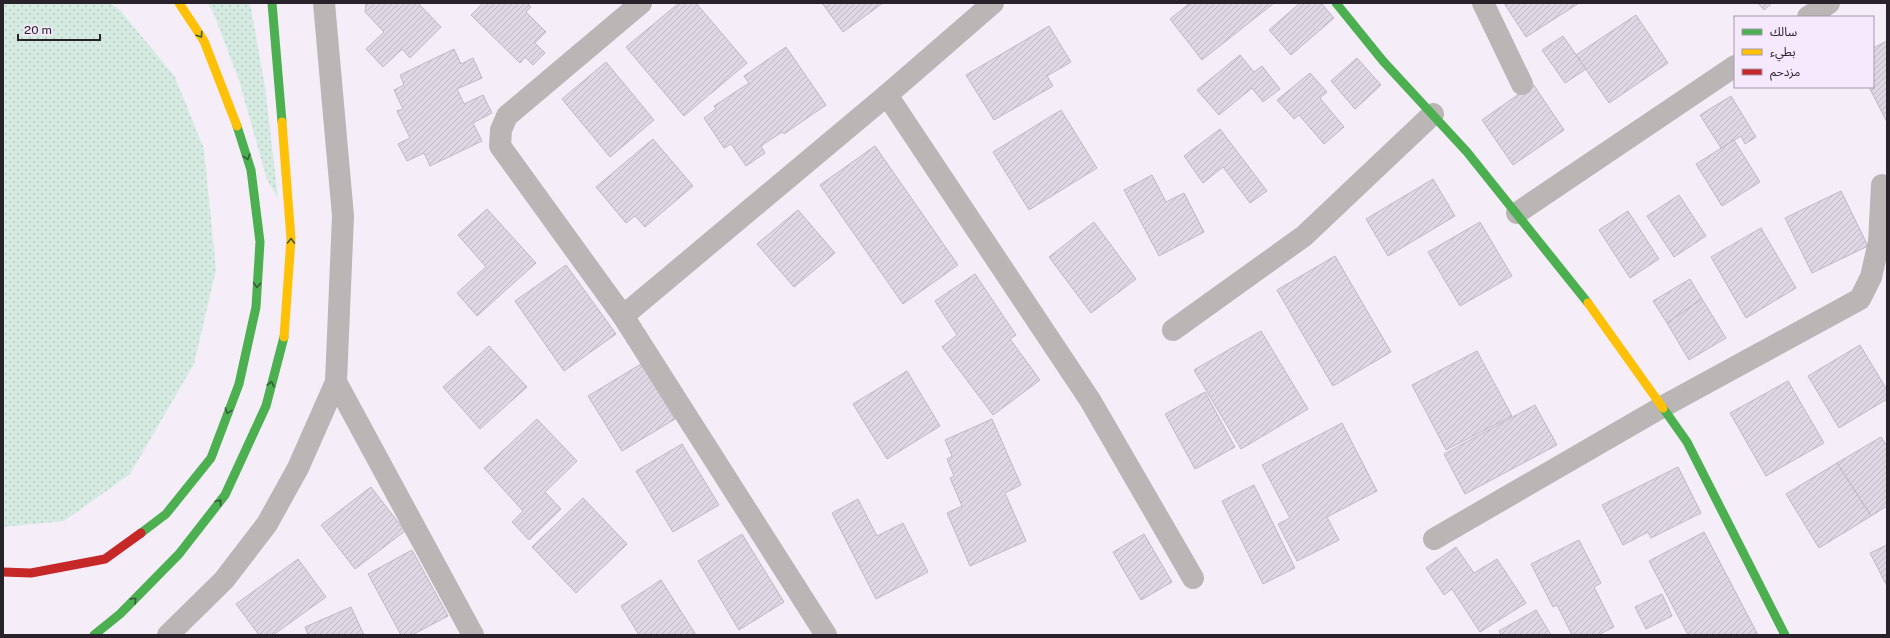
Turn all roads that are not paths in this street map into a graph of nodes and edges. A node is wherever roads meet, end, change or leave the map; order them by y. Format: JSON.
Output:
{"nodes":[{"id":1,"x":179,"y":3,"type":"edge"},
{"id":2,"x":272,"y":3,"type":"edge"},
{"id":3,"x":324,"y":3,"type":"edge"},
{"id":4,"x":641,"y":3,"type":"edge"},
{"id":5,"x":993,"y":3,"type":"edge"},
{"id":6,"x":1336,"y":3,"type":"edge"},
{"id":7,"x":1483,"y":3,"type":"edge"},
{"id":8,"x":1829,"y":3,"type":"edge"},
{"id":9,"x":1810,"y":16,"type":"edge"},
{"id":10,"x":1734,"y":67,"type":"edge"},
{"id":11,"x":1522,"y":84,"type":"dead end"},
{"id":12,"x":888,"y":95,"type":"junction"},
{"id":13,"x":1433,"y":114,"type":"junction"},
{"id":14,"x":1882,"y":185,"type":"dead end"},
{"id":15,"x":1517,"y":214,"type":"junction"},
{"id":16,"x":623,"y":316,"type":"junction"},
{"id":17,"x":1172,"y":330,"type":"dead end"},
{"id":18,"x":336,"y":382,"type":"junction"},
{"id":19,"x":1662,"y":407,"type":"junction"},
{"id":20,"x":1434,"y":539,"type":"dead end"},
{"id":21,"x":3,"y":572,"type":"edge"},
{"id":22,"x":1192,"y":578,"type":"dead end"},
{"id":23,"x":120,"y":614,"type":"junction"},
{"id":24,"x":85,"y":635,"type":"edge"},
{"id":25,"x":94,"y":635,"type":"edge"},
{"id":26,"x":168,"y":635,"type":"edge"},
{"id":27,"x":473,"y":635,"type":"edge"},
{"id":28,"x":826,"y":635,"type":"edge"},
{"id":29,"x":1785,"y":635,"type":"edge"}],
"edges":[{"from":1,"to":21,"type":"main road","one_way":true},
{"from":23,"to":2,"type":"main road","one_way":true},
{"from":3,"to":18,"type":"street"},
{"from":4,"to":16,"type":"street"},
{"from":5,"to":12,"type":"street"},
{"from":6,"to":13,"type":"main road"},
{"from":7,"to":11,"type":"street"},
{"from":8,"to":9,"type":"street"},
{"from":10,"to":15,"type":"street"},
{"from":12,"to":16,"type":"street"},
{"from":12,"to":22,"type":"street"},
{"from":13,"to":15,"type":"main road"},
{"from":13,"to":17,"type":"street"},
{"from":14,"to":19,"type":"street"},
{"from":15,"to":19,"type":"main road"},
{"from":16,"to":28,"type":"street"},
{"from":18,"to":26,"type":"street"},
{"from":18,"to":27,"type":"street"},
{"from":19,"to":20,"type":"street"},
{"from":19,"to":29,"type":"main road"},
{"from":23,"to":24,"type":"main road"},
{"from":23,"to":25,"type":"main road"}]}
